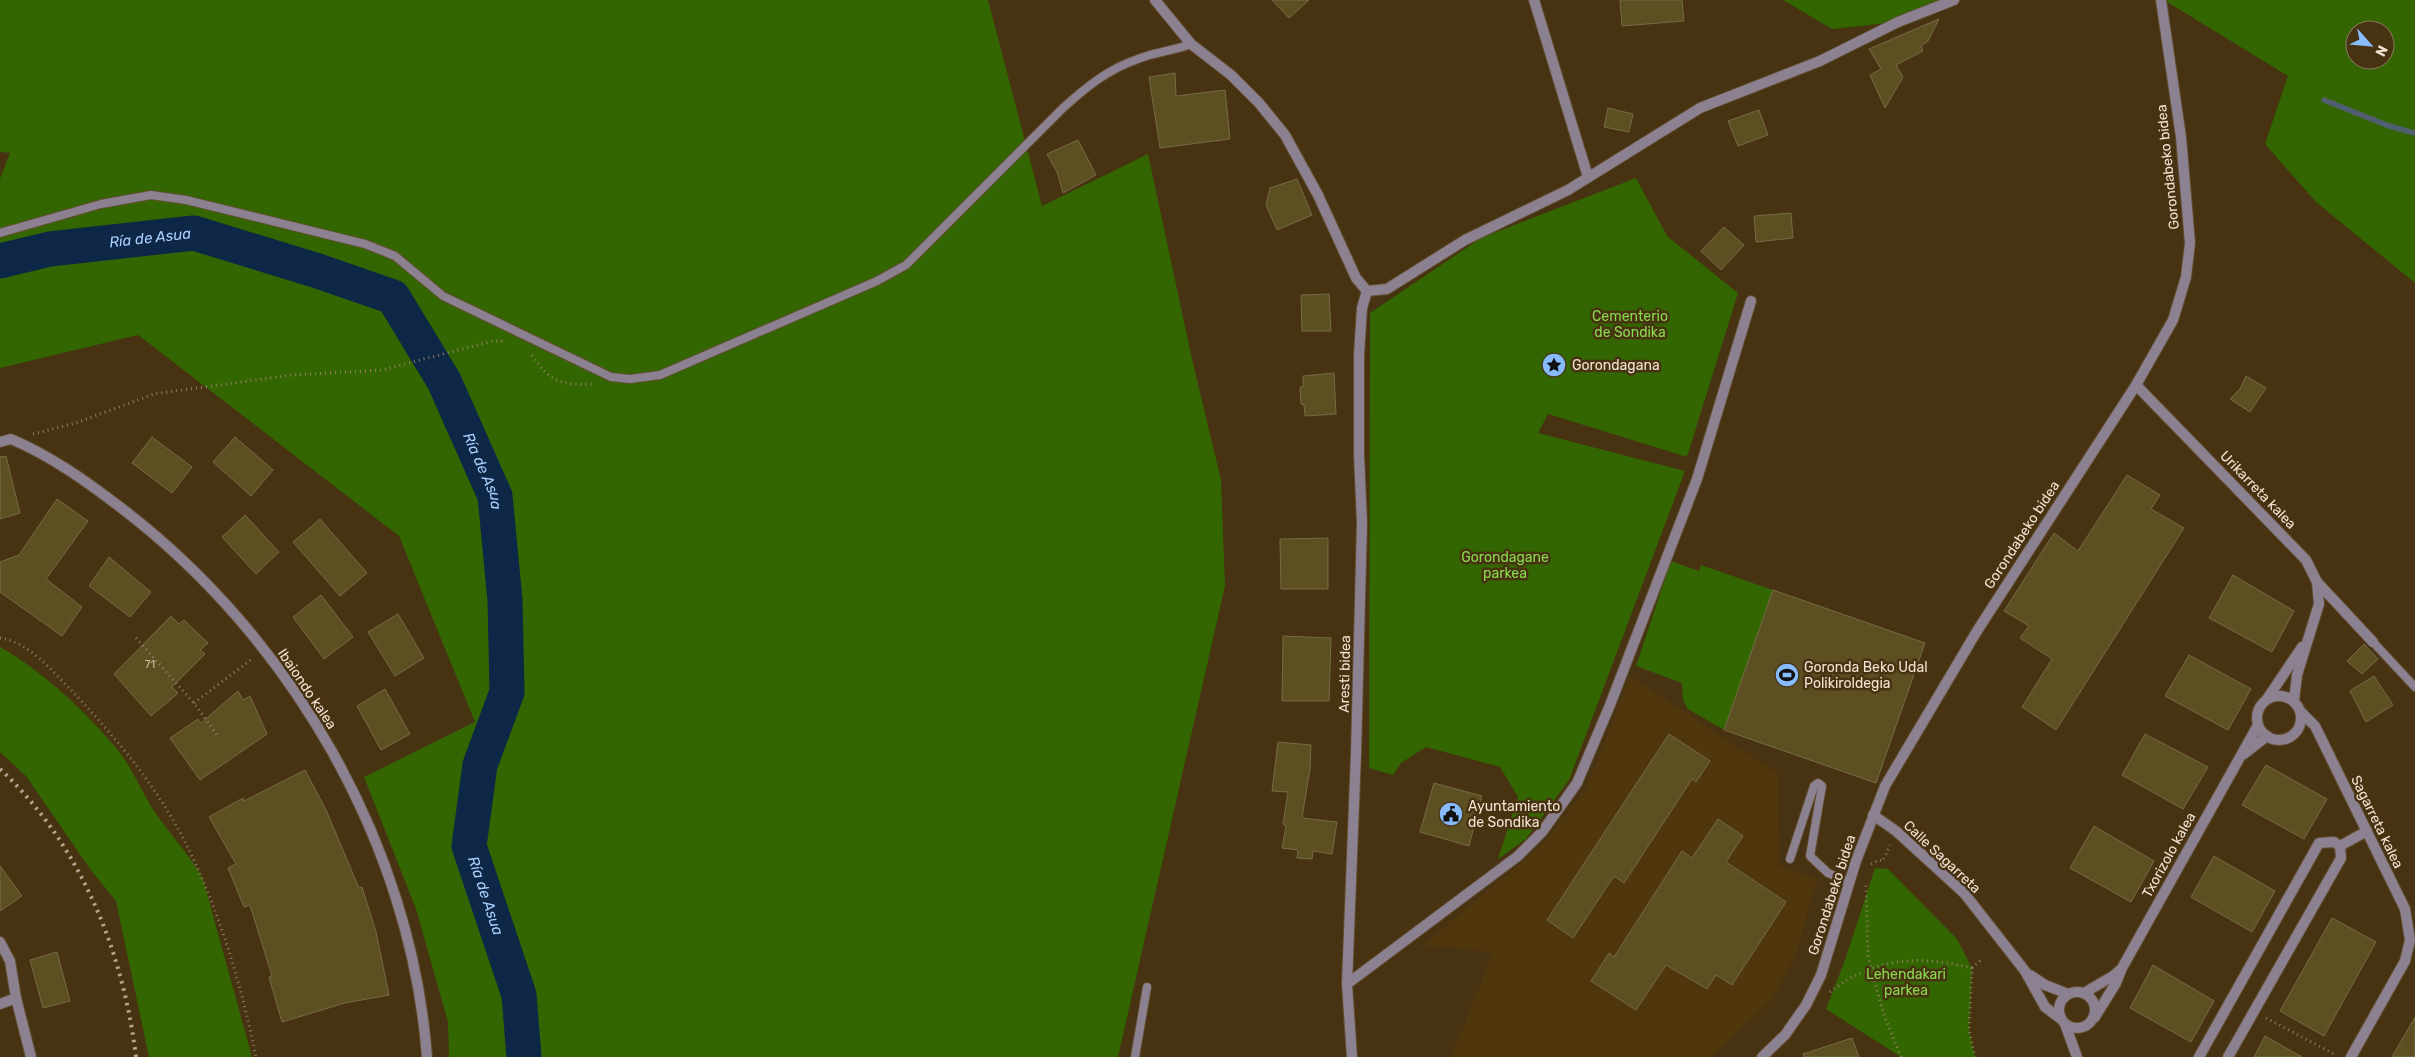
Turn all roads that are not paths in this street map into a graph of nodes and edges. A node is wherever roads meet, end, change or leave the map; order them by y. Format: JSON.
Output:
{"nodes":[{"id":1,"x":1155,"y":0,"type":"edge"},
{"id":2,"x":1534,"y":0,"type":"edge"},
{"id":3,"x":1954,"y":0,"type":"edge"},
{"id":4,"x":2161,"y":0,"type":"edge"},
{"id":5,"x":1191,"y":44,"type":"junction"},
{"id":6,"x":1588,"y":177,"type":"junction"},
{"id":7,"x":0,"y":233,"type":"edge"},
{"id":8,"x":1367,"y":291,"type":"junction"},
{"id":9,"x":1751,"y":300,"type":"dead end"},
{"id":10,"x":2136,"y":385,"type":"junction"},
{"id":11,"x":0,"y":442,"type":"edge"},
{"id":12,"x":2317,"y":582,"type":"junction"},
{"id":13,"x":2310,"y":634,"type":"junction"},
{"id":14,"x":2373,"y":642,"type":"joint"},
{"id":15,"x":2415,"y":687,"type":"edge"},
{"id":16,"x":2267,"y":699,"type":"junction"},
{"id":17,"x":2294,"y":701,"type":"junction"},
{"id":18,"x":2301,"y":712,"type":"junction"},
{"id":19,"x":2258,"y":725,"type":"junction"},
{"id":20,"x":2267,"y":736,"type":"junction"},
{"id":21,"x":2241,"y":756,"type":"junction"},
{"id":22,"x":1873,"y":815,"type":"junction"},
{"id":23,"x":2367,"y":831,"type":"junction"},
{"id":24,"x":2340,"y":846,"type":"junction"},
{"id":25,"x":1790,"y":859,"type":"dead end"},
{"id":26,"x":1849,"y":882,"type":"junction"},
{"id":27,"x":0,"y":942,"type":"edge"},
{"id":28,"x":2122,"y":968,"type":"junction"},
{"id":29,"x":2025,"y":971,"type":"junction"},
{"id":30,"x":1347,"y":984,"type":"junction"},
{"id":31,"x":1147,"y":987,"type":"dead end"},
{"id":32,"x":2084,"y":993,"type":"junction"},
{"id":33,"x":2068,"y":994,"type":"junction"},
{"id":34,"x":16,"y":998,"type":"junction"},
{"id":35,"x":0,"y":1004,"type":"edge"},
{"id":36,"x":2094,"y":1017,"type":"junction"},
{"id":37,"x":2063,"y":1022,"type":"junction"},
{"id":38,"x":31,"y":1057,"type":"edge"},
{"id":39,"x":427,"y":1057,"type":"edge"},
{"id":40,"x":1135,"y":1057,"type":"edge"},
{"id":41,"x":1352,"y":1057,"type":"edge"},
{"id":42,"x":1762,"y":1057,"type":"edge"},
{"id":43,"x":2077,"y":1057,"type":"edge"},
{"id":44,"x":2199,"y":1057,"type":"edge"},
{"id":45,"x":2228,"y":1057,"type":"edge"},
{"id":46,"x":2352,"y":1057,"type":"edge"}],
"edges":[{"from":1,"to":5,"type":"street"},
{"from":2,"to":6,"type":"street"},
{"from":3,"to":6,"type":"street"},
{"from":4,"to":10,"type":"street","name":"Gorondabeko bidea"},
{"from":5,"to":7,"type":"lane"},
{"from":5,"to":8,"type":"street"},
{"from":6,"to":8,"type":"street"},
{"from":8,"to":30,"type":"street","name":"Aresti bidea"},
{"from":9,"to":30,"type":"street"},
{"from":10,"to":12,"type":"street","name":"Urikarreta kalea"},
{"from":10,"to":22,"type":"street","name":"Gorondabeko bidea"},
{"from":11,"to":39,"type":"street","name":"Ibaiondo kalea"},
{"from":12,"to":13,"type":"street","name":"Urikarreta kalea"},
{"from":12,"to":14,"type":"street"},
{"from":13,"to":16,"type":"street","name":"Urikarreta kalea"},
{"from":13,"to":17,"type":"street","name":"Urikarreta kalea"},
{"from":14,"to":15,"type":"lane"},
{"from":16,"to":17,"type":"street"},
{"from":16,"to":19,"type":"street"},
{"from":17,"to":18,"type":"street"},
{"from":18,"to":20,"type":"street"},
{"from":18,"to":23,"type":"street","name":"Sagarreta kalea"},
{"from":19,"to":20,"type":"street"},
{"from":19,"to":21,"type":"street","name":"Txorizolo kalea"},
{"from":20,"to":21,"type":"street","name":"Txorizolo kalea"},
{"from":21,"to":28,"type":"street","name":"Txorizolo kalea"},
{"from":22,"to":26,"type":"street","name":"Gorondabeko bidea"},
{"from":22,"to":29,"type":"street","name":"Calle Sagarreta"},
{"from":23,"to":24,"type":"street"},
{"from":23,"to":46,"type":"street","name":"Sagarreta kalea"},
{"from":24,"to":44,"type":"street"},
{"from":24,"to":45,"type":"street"},
{"from":25,"to":26,"type":"lane"},
{"from":26,"to":42,"type":"street","name":"Gorondabeko bidea"},
{"from":27,"to":34,"type":"street"},
{"from":28,"to":32,"type":"street","name":"Txorizolo kalea"},
{"from":28,"to":36,"type":"street","name":"Txorizolo kalea"},
{"from":29,"to":33,"type":"street","name":"Calle Sagarreta"},
{"from":29,"to":37,"type":"street","name":"Calle Sagarreta"},
{"from":30,"to":41,"type":"street","name":"Aresti bidea"},
{"from":31,"to":40,"type":"lane"},
{"from":32,"to":33,"type":"street"},
{"from":32,"to":36,"type":"street"},
{"from":33,"to":37,"type":"street"},
{"from":34,"to":35,"type":"street"},
{"from":34,"to":38,"type":"street"},
{"from":36,"to":37,"type":"street"},
{"from":37,"to":43,"type":"street"}]}
